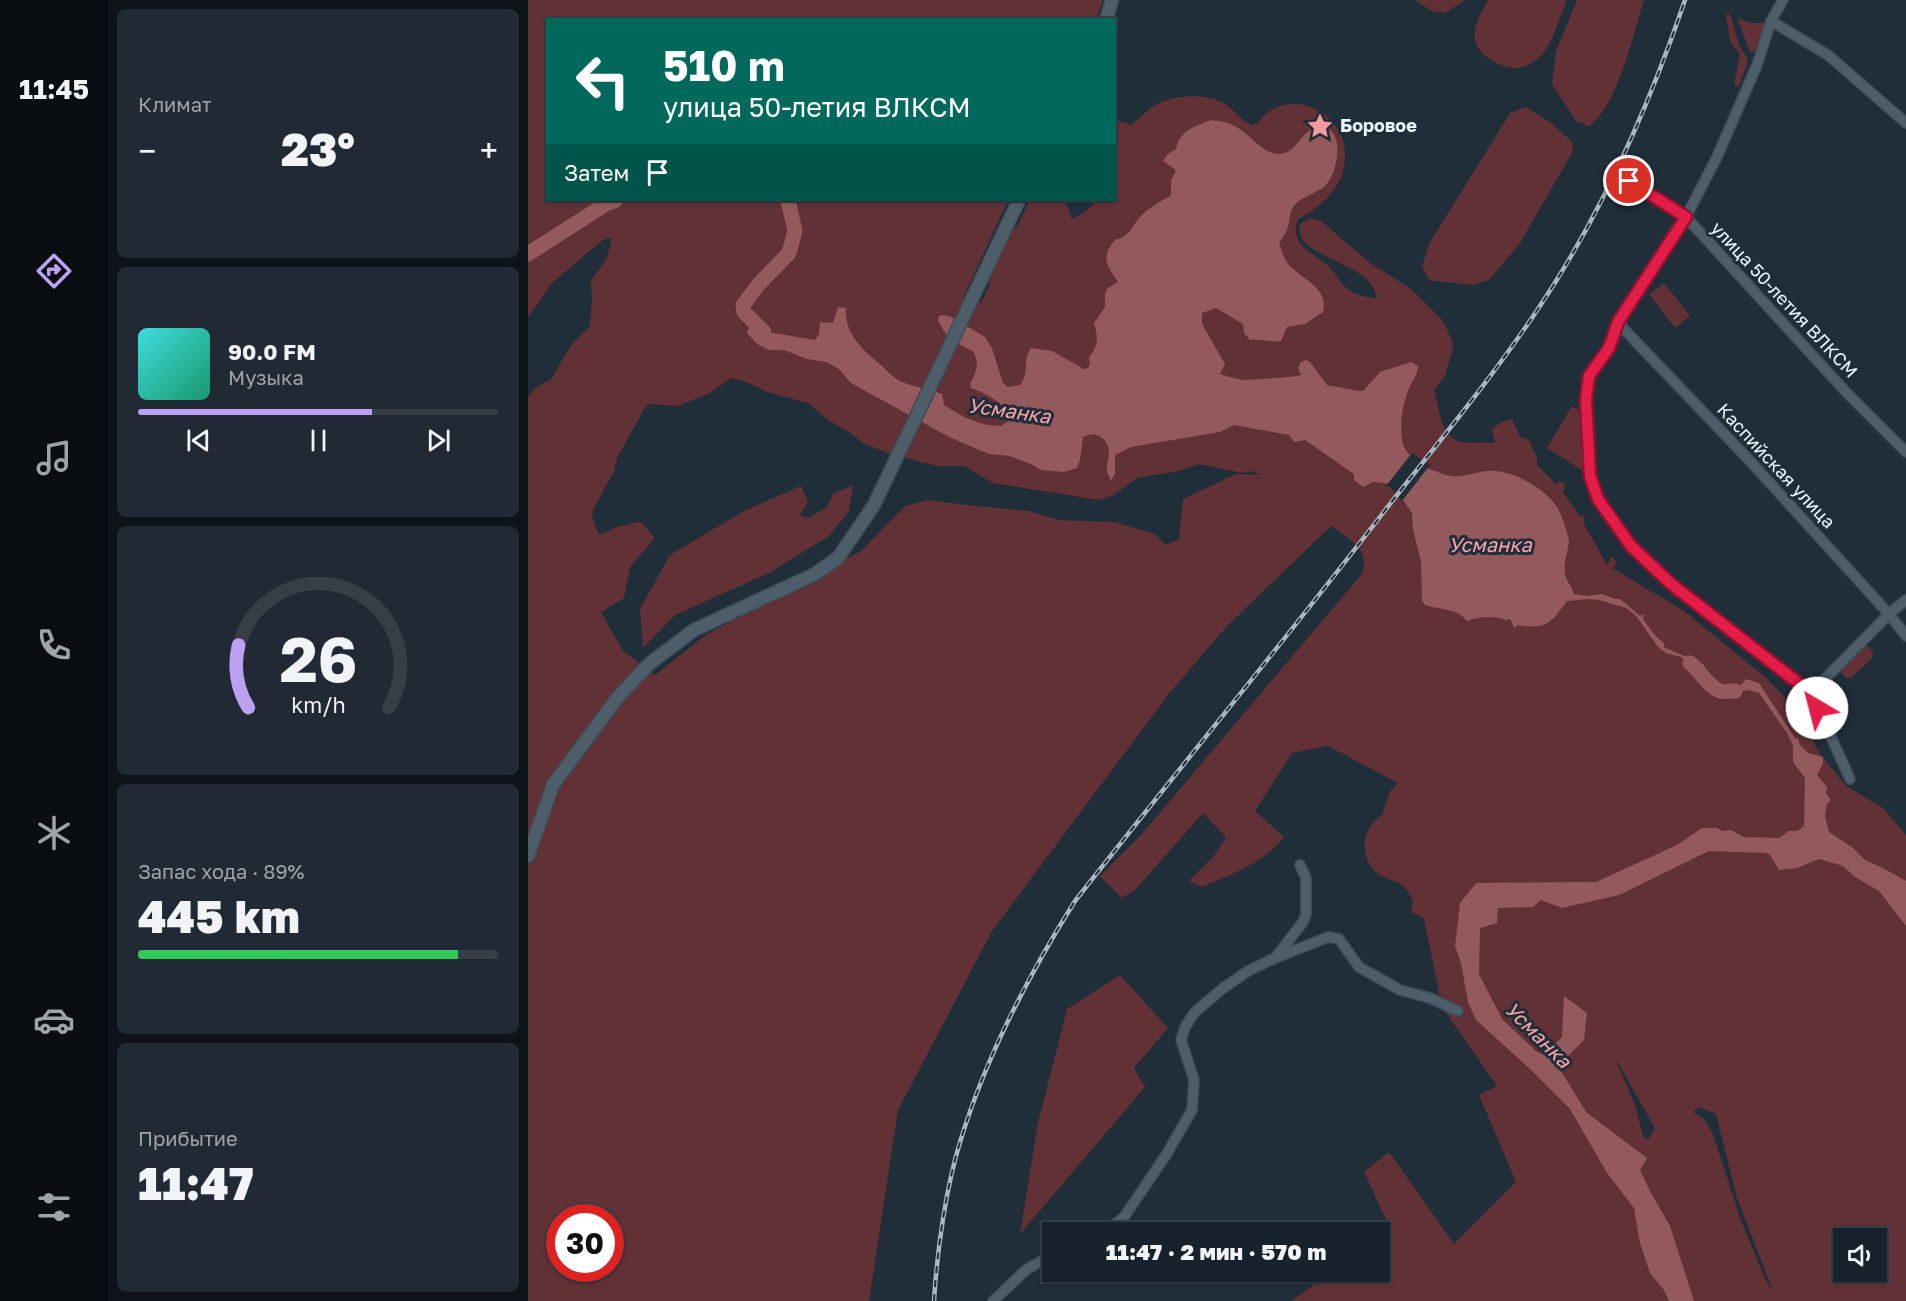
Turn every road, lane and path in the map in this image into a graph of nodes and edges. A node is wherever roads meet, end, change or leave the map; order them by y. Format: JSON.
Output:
{"nodes":[{"id":1,"x":1112,"y":0,"type":"edge"},
{"id":2,"x":1783,"y":0,"type":"edge"},
{"id":3,"x":1107,"y":18,"type":"edge"},
{"id":4,"x":1771,"y":21,"type":"junction"},
{"id":5,"x":1906,"y":123,"type":"edge"},
{"id":6,"x":1629,"y":181,"type":"dead end"},
{"id":7,"x":1019,"y":201,"type":"edge"},
{"id":8,"x":1686,"y":217,"type":"junction"},
{"id":9,"x":1618,"y":322,"type":"junction"},
{"id":10,"x":1906,"y":452,"type":"edge"},
{"id":11,"x":1906,"y":600,"type":"edge"},
{"id":12,"x":1888,"y":614,"type":"junction"},
{"id":13,"x":1906,"y":636,"type":"edge"},
{"id":14,"x":1811,"y":693,"type":"junction"},
{"id":15,"x":1850,"y":779,"type":"dead end"},
{"id":16,"x":528,"y":856,"type":"edge"},
{"id":17,"x":1300,"y":865,"type":"dead end"},
{"id":18,"x":1275,"y":958,"type":"junction"},
{"id":19,"x":1458,"y":1011,"type":"dead end"},
{"id":20,"x":1118,"y":1222,"type":"edge"},
{"id":21,"x":1042,"y":1261,"type":"edge"},
{"id":22,"x":993,"y":1301,"type":"edge"}],
"edges":[{"from":1,"to":3,"type":"street"},
{"from":2,"to":4,"type":"street"},
{"from":4,"to":5,"type":"street"},
{"from":4,"to":8,"type":"street"},
{"from":6,"to":8,"type":"street","name":"улица 50-летия ВЛКСМ"},
{"from":7,"to":16,"type":"street"},
{"from":8,"to":9,"type":"street"},
{"from":8,"to":10,"type":"street","name":"улица 50-летия ВЛКСМ"},
{"from":9,"to":12,"type":"street","name":"Каспийская улица"},
{"from":9,"to":14,"type":"street"},
{"from":11,"to":12,"type":"street"},
{"from":12,"to":13,"type":"street","name":"Каспийская улица"},
{"from":12,"to":14,"type":"street"},
{"from":14,"to":15,"type":"street"},
{"from":17,"to":18,"type":"street"},
{"from":18,"to":19,"type":"street"},
{"from":18,"to":20,"type":"street"},
{"from":21,"to":22,"type":"street"}]}
